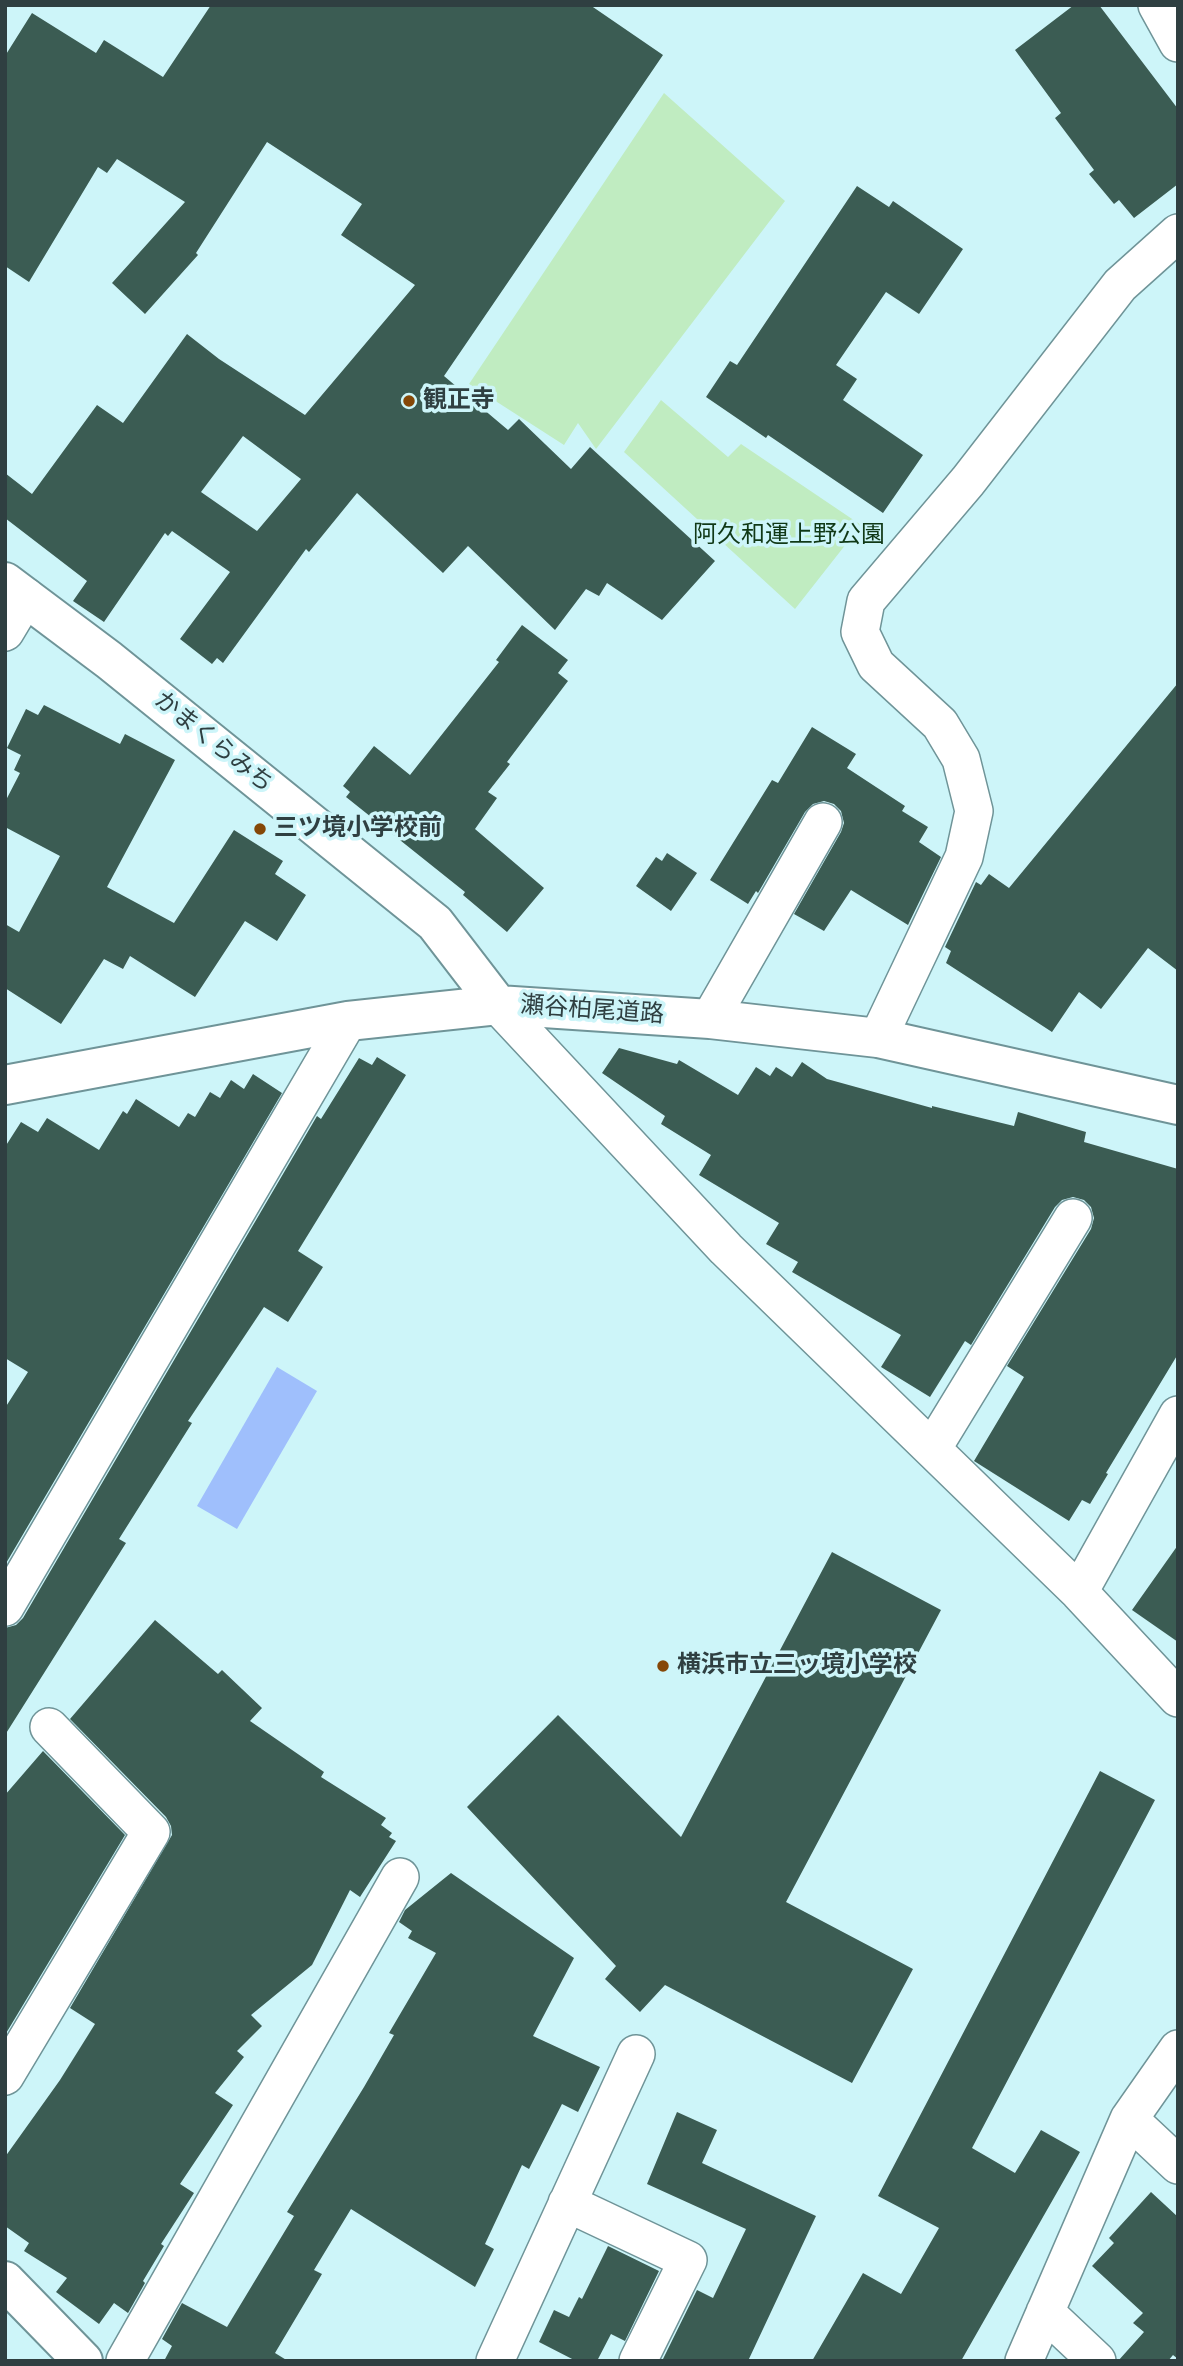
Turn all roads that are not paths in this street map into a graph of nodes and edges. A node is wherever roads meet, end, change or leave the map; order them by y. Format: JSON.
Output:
{"nodes":[{"id":1,"x":1157,"y":5,"type":"edge"},
{"id":2,"x":1178,"y":43,"type":"edge"},
{"id":3,"x":1178,"y":233,"type":"edge"},
{"id":4,"x":15,"y":589,"type":"edge"},
{"id":5,"x":5,"y":632,"type":"edge"},
{"id":6,"x":823,"y":822,"type":"dead end"},
{"id":7,"x":498,"y":1005,"type":"junction"},
{"id":8,"x":710,"y":1019,"type":"junction"},
{"id":9,"x":348,"y":1021,"type":"junction"},
{"id":10,"x":878,"y":1038,"type":"junction"},
{"id":11,"x":5,"y":1085,"type":"edge"},
{"id":12,"x":1178,"y":1105,"type":"edge"},
{"id":13,"x":1073,"y":1218,"type":"dead end"},
{"id":14,"x":1178,"y":1415,"type":"edge"},
{"id":15,"x":932,"y":1449,"type":"junction"},
{"id":16,"x":1079,"y":1592,"type":"junction"},
{"id":17,"x":5,"y":1607,"type":"edge"},
{"id":18,"x":1178,"y":1699,"type":"edge"},
{"id":19,"x":49,"y":1727,"type":"dead end"},
{"id":20,"x":400,"y":1877,"type":"dead end"},
{"id":21,"x":1178,"y":2049,"type":"edge"},
{"id":22,"x":636,"y":2054,"type":"dead end"},
{"id":23,"x":5,"y":2076,"type":"edge"},
{"id":24,"x":1129,"y":2119,"type":"junction"},
{"id":25,"x":1178,"y":2165,"type":"edge"},
{"id":26,"x":567,"y":2203,"type":"junction"},
{"id":27,"x":10,"y":2298,"type":"edge"},
{"id":28,"x":1045,"y":2312,"type":"junction"},
{"id":29,"x":83,"y":2361,"type":"edge"},
{"id":30,"x":125,"y":2361,"type":"edge"},
{"id":31,"x":495,"y":2361,"type":"edge"},
{"id":32,"x":638,"y":2361,"type":"edge"},
{"id":33,"x":1024,"y":2361,"type":"edge"},
{"id":34,"x":1097,"y":2361,"type":"edge"}],
"edges":[{"from":1,"to":2,"type":"street"},
{"from":3,"to":10,"type":"street"},
{"from":4,"to":5,"type":"street"},
{"from":4,"to":7,"type":"main road","name":"かまくらみち"},
{"from":6,"to":8,"type":"street"},
{"from":7,"to":8,"type":"main road","name":"瀬谷柏尾道路"},
{"from":7,"to":9,"type":"main road","name":"瀬谷柏尾道路"},
{"from":7,"to":15,"type":"street"},
{"from":8,"to":10,"type":"main road","name":"瀬谷柏尾道路"},
{"from":9,"to":11,"type":"main road","name":"瀬谷柏尾道路"},
{"from":9,"to":17,"type":"street"},
{"from":10,"to":12,"type":"main road","name":"瀬谷柏尾道路"},
{"from":13,"to":15,"type":"street"},
{"from":14,"to":16,"type":"street"},
{"from":15,"to":16,"type":"street"},
{"from":16,"to":18,"type":"street"},
{"from":19,"to":23,"type":"street"},
{"from":20,"to":30,"type":"street"},
{"from":21,"to":24,"type":"street"},
{"from":22,"to":26,"type":"street"},
{"from":24,"to":25,"type":"street"},
{"from":24,"to":28,"type":"street"},
{"from":26,"to":31,"type":"street"},
{"from":26,"to":32,"type":"street"},
{"from":27,"to":29,"type":"main road"},
{"from":28,"to":33,"type":"street"},
{"from":28,"to":34,"type":"street"}]}
